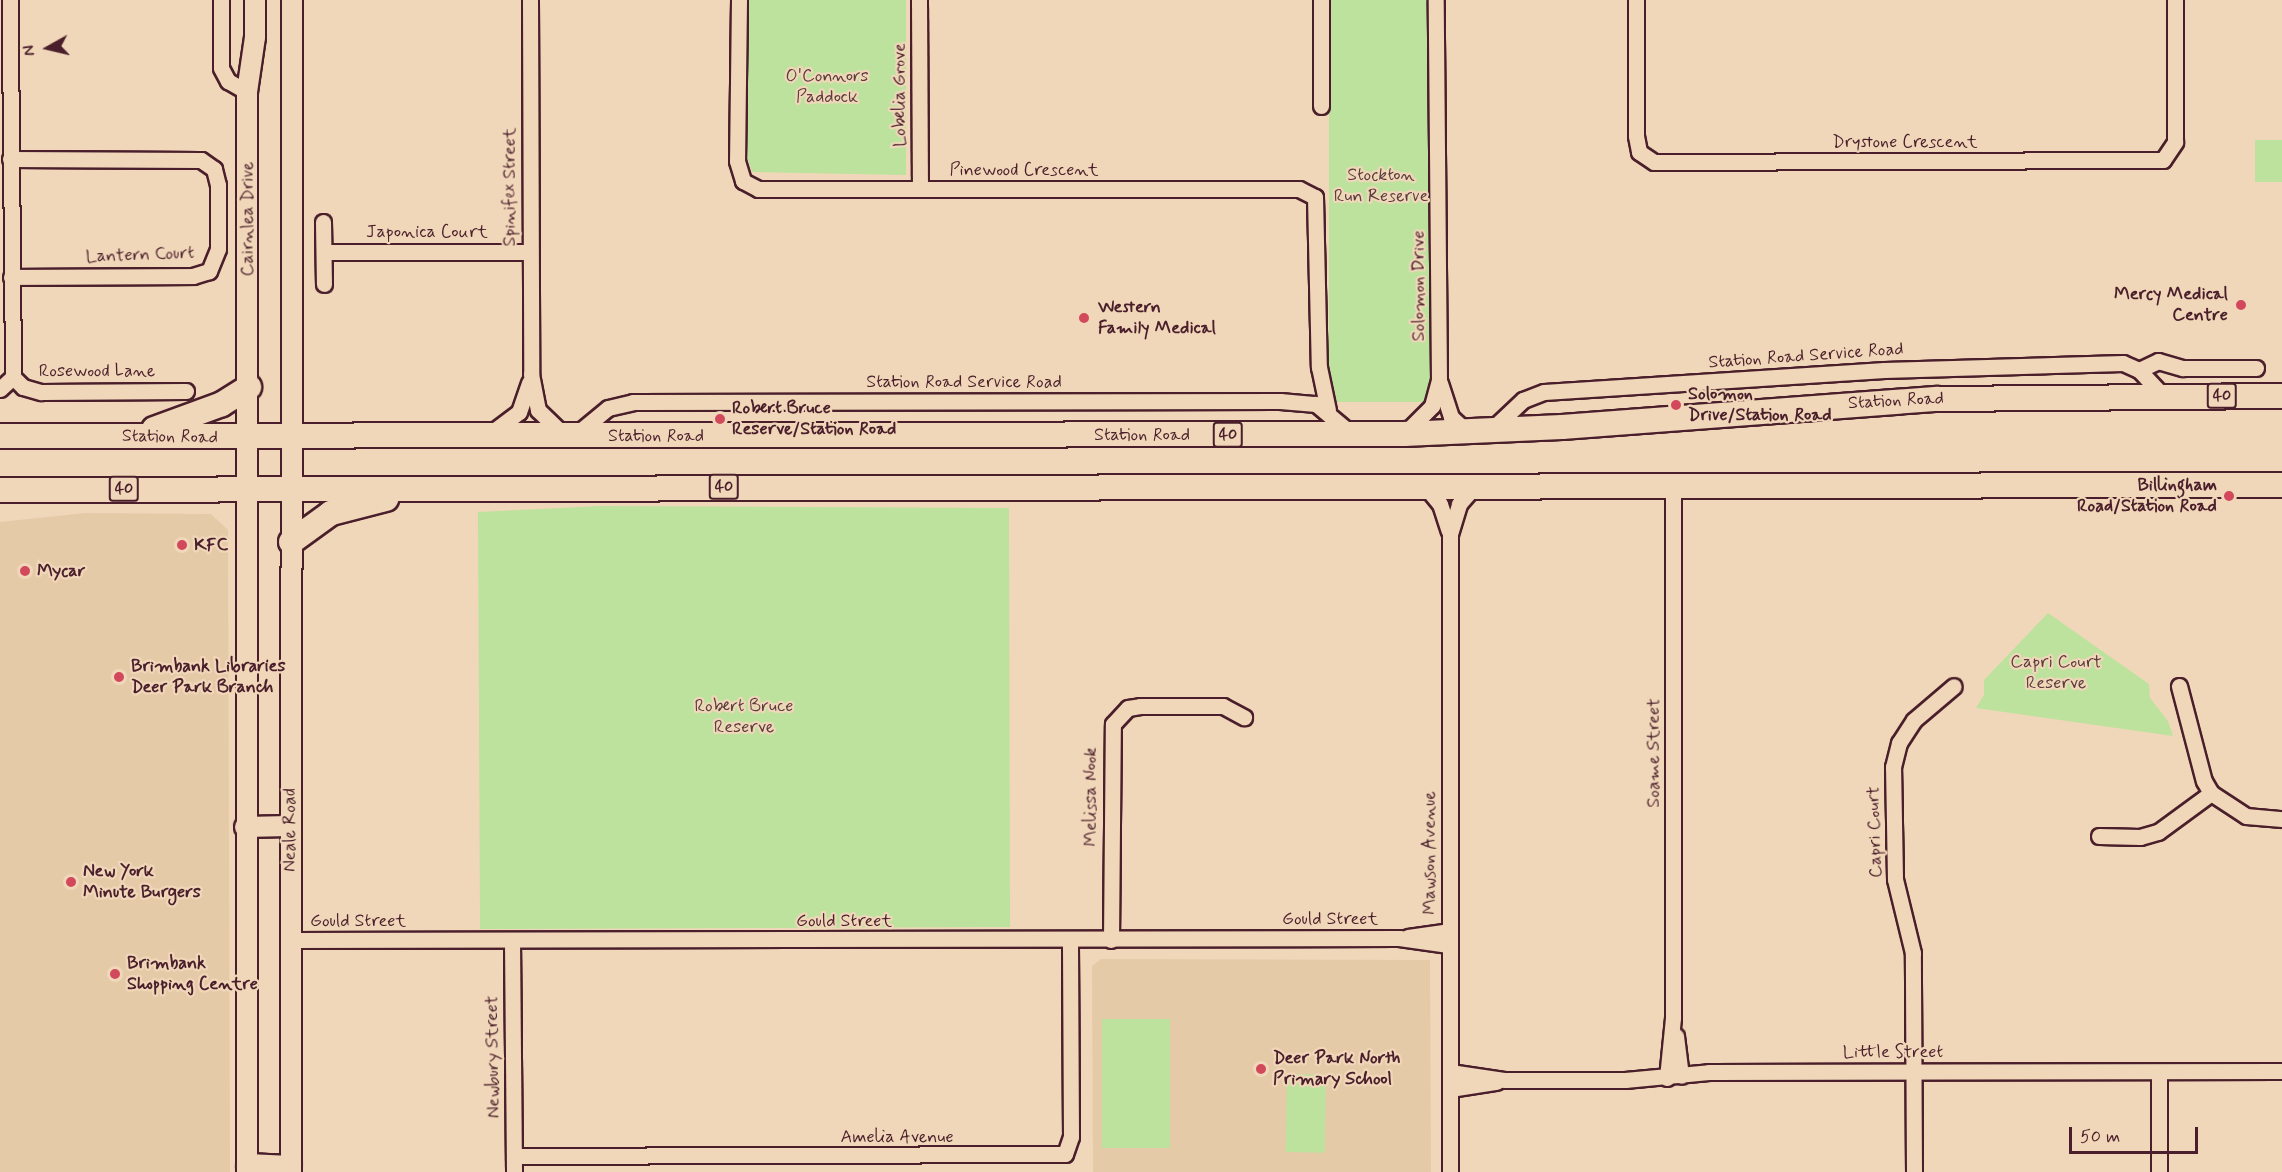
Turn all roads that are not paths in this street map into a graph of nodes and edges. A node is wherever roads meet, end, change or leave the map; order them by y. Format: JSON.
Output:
{"nodes":[{"id":1,"x":10,"y":0,"type":"edge"},
{"id":2,"x":221,"y":0,"type":"edge"},
{"id":3,"x":255,"y":0,"type":"edge"},
{"id":4,"x":292,"y":0,"type":"edge"},
{"id":5,"x":530,"y":0,"type":"edge"},
{"id":6,"x":739,"y":0,"type":"edge"},
{"id":7,"x":919,"y":0,"type":"edge"},
{"id":8,"x":1321,"y":0,"type":"edge"},
{"id":9,"x":1636,"y":0,"type":"edge"},
{"id":10,"x":2175,"y":0,"type":"edge"},
{"id":11,"x":1438,"y":4,"type":"edge"},
{"id":12,"x":248,"y":92,"type":"junction"},
{"id":13,"x":1321,"y":106,"type":"dead end"},
{"id":14,"x":10,"y":159,"type":"junction"},
{"id":15,"x":920,"y":189,"type":"junction"},
{"id":16,"x":323,"y":222,"type":"dead end"},
{"id":17,"x":324,"y":252,"type":"junction"},
{"id":18,"x":530,"y":252,"type":"junction"},
{"id":19,"x":11,"y":277,"type":"junction"},
{"id":20,"x":324,"y":284,"type":"dead end"},
{"id":21,"x":1319,"y":367,"type":"junction"},
{"id":22,"x":2256,"y":368,"type":"dead end"},
{"id":23,"x":2139,"y":370,"type":"junction"},
{"id":24,"x":531,"y":374,"type":"junction"},
{"id":25,"x":13,"y":376,"type":"junction"},
{"id":26,"x":1439,"y":380,"type":"junction"},
{"id":27,"x":249,"y":387,"type":"junction"},
{"id":28,"x":0,"y":389,"type":"edge"},
{"id":29,"x":186,"y":391,"type":"dead end"},
{"id":30,"x":2163,"y":396,"type":"junction"},
{"id":31,"x":2282,"y":396,"type":"edge"},
{"id":32,"x":1293,"y":401,"type":"junction"},
{"id":33,"x":1328,"y":410,"type":"junction"},
{"id":34,"x":1478,"y":432,"type":"junction"},
{"id":35,"x":1404,"y":434,"type":"junction"},
{"id":36,"x":1353,"y":435,"type":"junction"},
{"id":37,"x":0,"y":436,"type":"edge"},
{"id":38,"x":122,"y":436,"type":"junction"},
{"id":39,"x":486,"y":436,"type":"junction"},
{"id":40,"x":569,"y":436,"type":"junction"},
{"id":41,"x":248,"y":438,"type":"junction"},
{"id":42,"x":292,"y":438,"type":"junction"},
{"id":43,"x":2282,"y":485,"type":"edge"},
{"id":44,"x":1426,"y":487,"type":"junction"},
{"id":45,"x":1474,"y":487,"type":"junction"},
{"id":46,"x":1673,"y":487,"type":"junction"},
{"id":47,"x":292,"y":488,"type":"junction"},
{"id":48,"x":433,"y":488,"type":"junction"},
{"id":49,"x":248,"y":489,"type":"junction"},
{"id":50,"x":0,"y":490,"type":"edge"},
{"id":51,"x":1450,"y":534,"type":"junction"},
{"id":52,"x":291,"y":542,"type":"junction"},
{"id":53,"x":1954,"y":686,"type":"dead end"},
{"id":54,"x":2179,"y":686,"type":"dead end"},
{"id":55,"x":1244,"y":717,"type":"dead end"},
{"id":56,"x":2211,"y":793,"type":"junction"},
{"id":57,"x":2282,"y":819,"type":"edge"},
{"id":58,"x":290,"y":826,"type":"junction"},
{"id":59,"x":245,"y":827,"type":"junction"},
{"id":60,"x":2099,"y":836,"type":"dead end"},
{"id":61,"x":1449,"y":938,"type":"junction"},
{"id":62,"x":289,"y":940,"type":"junction"},
{"id":63,"x":1070,"y":940,"type":"junction"},
{"id":64,"x":1111,"y":940,"type":"junction"},
{"id":65,"x":512,"y":941,"type":"junction"},
{"id":66,"x":2282,"y":1071,"type":"edge"},
{"id":67,"x":1450,"y":1072,"type":"junction"},
{"id":68,"x":1914,"y":1072,"type":"junction"},
{"id":69,"x":2158,"y":1072,"type":"junction"},
{"id":70,"x":1674,"y":1077,"type":"junction"},
{"id":71,"x":1505,"y":1080,"type":"junction"},
{"id":72,"x":1450,"y":1089,"type":"junction"},
{"id":73,"x":514,"y":1156,"type":"junction"},
{"id":74,"x":247,"y":1168,"type":"edge"},
{"id":75,"x":291,"y":1169,"type":"edge"},
{"id":76,"x":514,"y":1172,"type":"edge"},
{"id":77,"x":1450,"y":1172,"type":"edge"},
{"id":78,"x":1914,"y":1172,"type":"edge"},
{"id":79,"x":2159,"y":1172,"type":"edge"}],
"edges":[{"from":1,"to":14,"type":"street"},
{"from":2,"to":12,"type":"street"},
{"from":3,"to":12,"type":"street","name":"Cairnlea Drive"},
{"from":4,"to":42,"type":"street"},
{"from":5,"to":18,"type":"street","name":"Spinifex Street"},
{"from":6,"to":15,"type":"street","name":"Pinewood Crescent"},
{"from":7,"to":15,"type":"street","name":"Lobelia Grove"},
{"from":8,"to":13,"type":"street"},
{"from":9,"to":10,"type":"street","name":"Drystone Crescent"},
{"from":11,"to":26,"type":"street","name":"Solomon Drive"},
{"from":12,"to":27,"type":"street","name":"Cairnlea Drive"},
{"from":14,"to":19,"type":"street"},
{"from":14,"to":19,"type":"street","name":"Lantern Court"},
{"from":15,"to":21,"type":"street","name":"Pinewood Crescent"},
{"from":16,"to":17,"type":"street"},
{"from":17,"to":18,"type":"street","name":"Japonica Court"},
{"from":17,"to":20,"type":"street"},
{"from":18,"to":24,"type":"street","name":"Spinifex Street"},
{"from":19,"to":25,"type":"street"},
{"from":21,"to":32,"type":"street","name":"Pinewood Crescent"},
{"from":21,"to":33,"type":"street","name":"Pinewood Crescent"},
{"from":22,"to":23,"type":"street","name":"Station Road Service Road"},
{"from":23,"to":30,"type":"street"},
{"from":23,"to":34,"type":"street","name":"Station Road Service Road"},
{"from":24,"to":39,"type":"street","name":"Spinifex Street"},
{"from":24,"to":40,"type":"street","name":"Spinifex Street"},
{"from":25,"to":28,"type":"street"},
{"from":25,"to":29,"type":"street","name":"Rosewood Lane"},
{"from":26,"to":34,"type":"street","name":"Solomon Drive"},
{"from":26,"to":35,"type":"street","name":"Solomon Drive"},
{"from":27,"to":38,"type":"main road"},
{"from":27,"to":41,"type":"street","name":"Cairnlea Drive"},
{"from":30,"to":31,"type":"main road","name":"Station Road","number":"40"},
{"from":30,"to":34,"type":"main road","name":"Station Road","number":"40"},
{"from":32,"to":33,"type":"street","name":"Station Road Service Road"},
{"from":32,"to":40,"type":"street","name":"Station Road Service Road"},
{"from":33,"to":36,"type":"street","name":"Station Road Service Road"},
{"from":34,"to":35,"type":"main road","name":"Station Road","number":"40"},
{"from":35,"to":36,"type":"main road","name":"Station Road","number":"40"},
{"from":36,"to":40,"type":"main road","name":"Station Road","number":"40"},
{"from":37,"to":38,"type":"main road","name":"Station Road","number":"40"},
{"from":38,"to":41,"type":"main road","name":"Station Road","number":"40"},
{"from":39,"to":40,"type":"main road","name":"Station Road","number":"40"},
{"from":39,"to":42,"type":"main road","name":"Station Road","number":"40"},
{"from":41,"to":42,"type":"main road","name":"Station Road","number":"40"},
{"from":41,"to":49,"type":"street","name":"Cairnlea Drive"},
{"from":42,"to":47,"type":"street","name":"Neale Road"},
{"from":43,"to":46,"type":"main road","number":"40"},
{"from":44,"to":45,"type":"main road","number":"40"},
{"from":44,"to":48,"type":"main road","number":"40"},
{"from":44,"to":51,"type":"street","name":"Mawson Avenue"},
{"from":45,"to":46,"type":"main road","number":"40"},
{"from":45,"to":51,"type":"street","name":"Mawson Avenue"},
{"from":46,"to":70,"type":"street","name":"Soame Street"},
{"from":47,"to":48,"type":"main road","number":"40"},
{"from":47,"to":49,"type":"main road","number":"40"},
{"from":47,"to":52,"type":"street","name":"Neale Road"},
{"from":48,"to":52,"type":"main road"},
{"from":49,"to":50,"type":"main road","number":"40"},
{"from":49,"to":59,"type":"street"},
{"from":51,"to":61,"type":"street","name":"Mawson Avenue"},
{"from":52,"to":58,"type":"street","name":"Neale Road"},
{"from":53,"to":68,"type":"street","name":"Capri Court"},
{"from":54,"to":56,"type":"street"},
{"from":55,"to":64,"type":"street","name":"Melissa Nook"},
{"from":56,"to":57,"type":"street"},
{"from":56,"to":60,"type":"street"},
{"from":58,"to":59,"type":"street"},
{"from":58,"to":62,"type":"street","name":"Neale Road"},
{"from":59,"to":74,"type":"street"},
{"from":61,"to":64,"type":"street","name":"Gould Street"},
{"from":61,"to":67,"type":"street","name":"Mawson Avenue"},
{"from":62,"to":65,"type":"street","name":"Gould Street"},
{"from":62,"to":75,"type":"street","name":"Neale Road"},
{"from":63,"to":64,"type":"street","name":"Gould Street"},
{"from":63,"to":65,"type":"street","name":"Gould Street"},
{"from":63,"to":73,"type":"street","name":"Amelia Avenue"},
{"from":65,"to":73,"type":"street","name":"Newbury Street"},
{"from":66,"to":69,"type":"street","name":"Little Street"},
{"from":67,"to":71,"type":"street","name":"Little Street"},
{"from":67,"to":72,"type":"street","name":"Mawson Avenue"},
{"from":68,"to":69,"type":"street","name":"Little Street"},
{"from":68,"to":70,"type":"street","name":"Little Street"},
{"from":68,"to":78,"type":"street","name":"Capri Court"},
{"from":69,"to":79,"type":"street"},
{"from":70,"to":71,"type":"street","name":"Little Street"},
{"from":71,"to":72,"type":"street","name":"Little Street"},
{"from":72,"to":77,"type":"street","name":"Mawson Avenue"},
{"from":73,"to":76,"type":"street","name":"Newbury Street"},
{"from":74,"to":75,"type":"street"}]}
